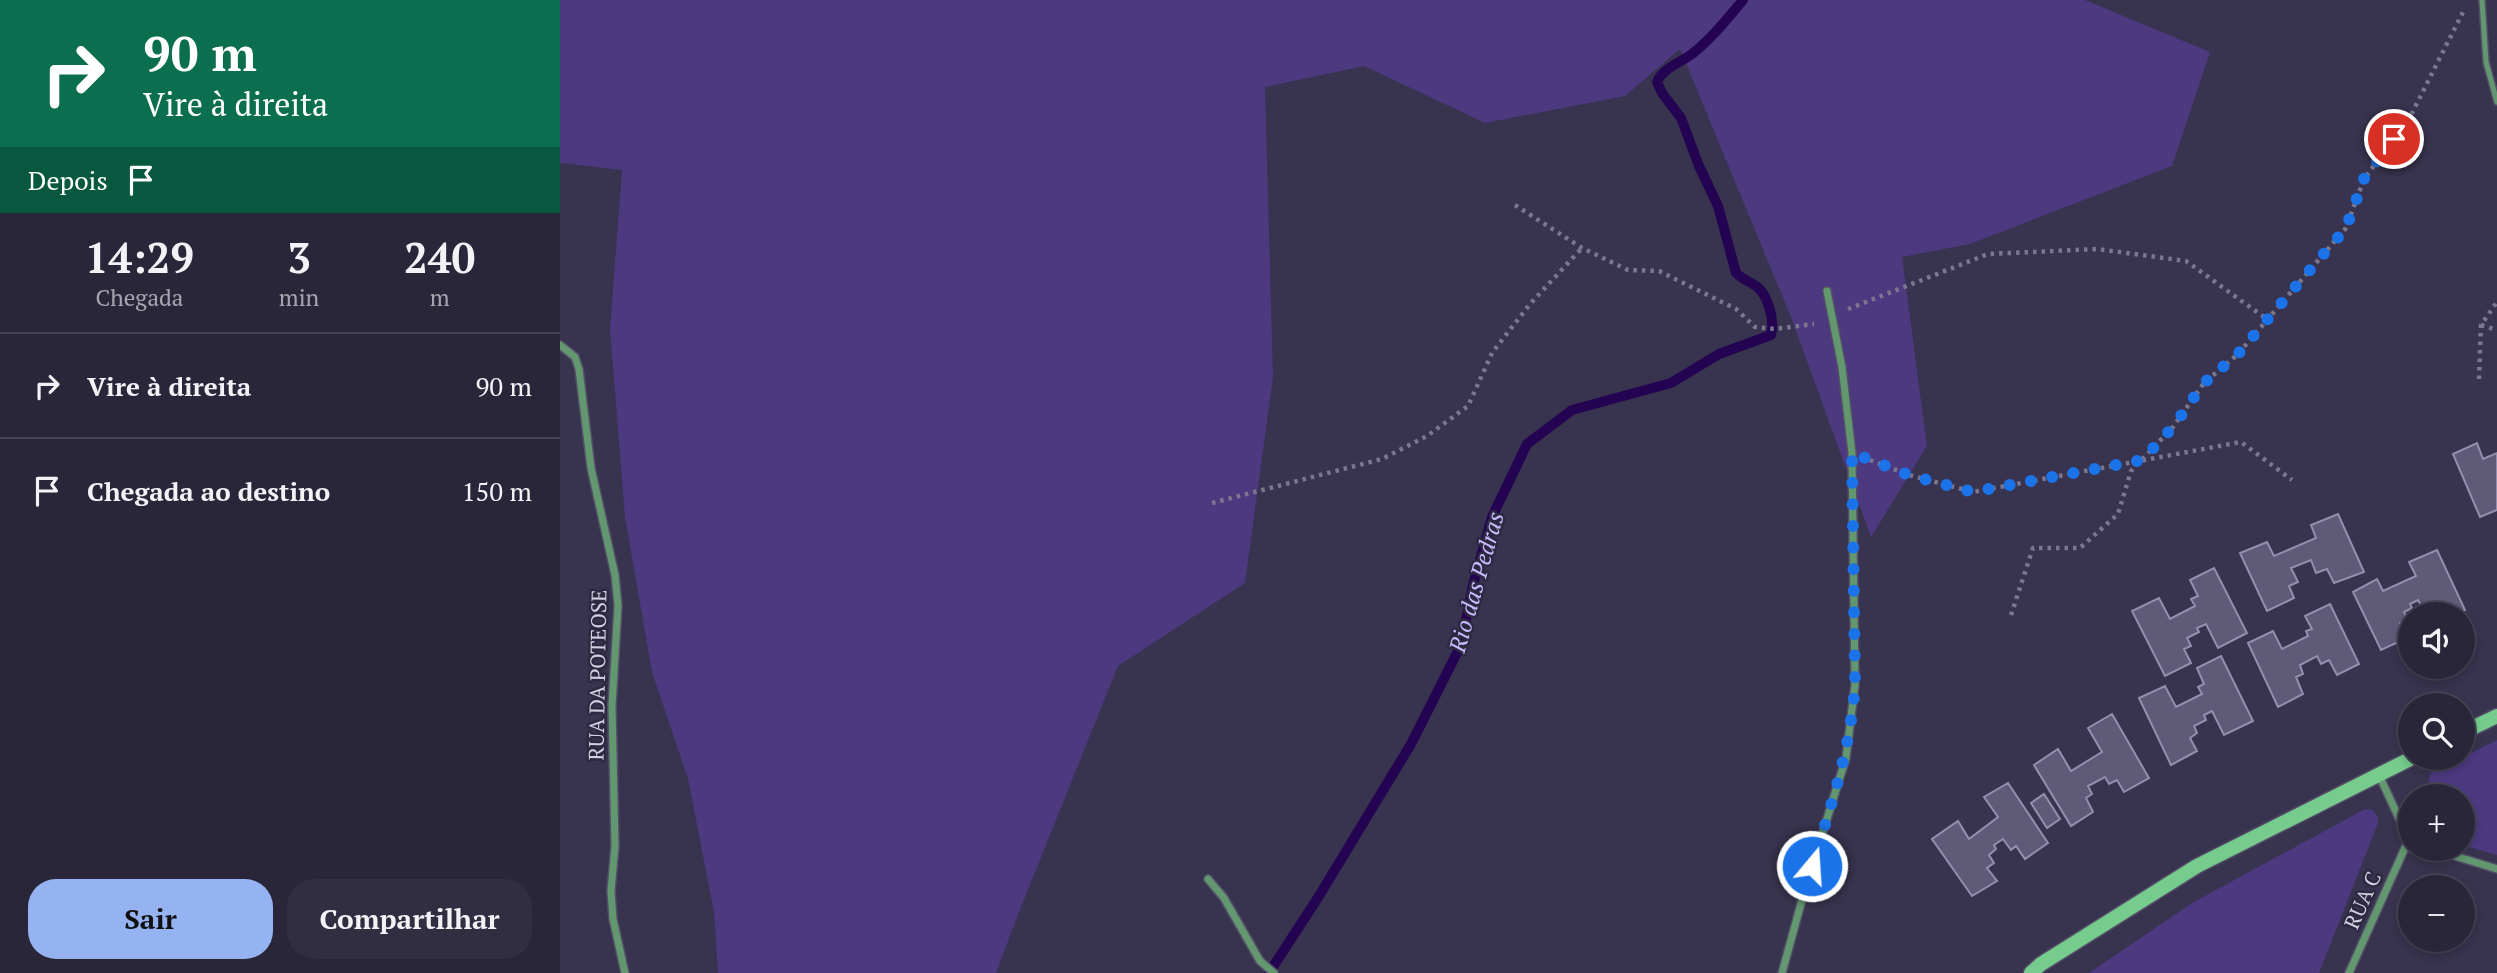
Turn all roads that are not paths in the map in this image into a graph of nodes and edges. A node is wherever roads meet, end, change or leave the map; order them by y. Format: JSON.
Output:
{"nodes":[{"id":1,"x":2482,"y":0,"type":"edge"},
{"id":2,"x":2497,"y":103,"type":"edge"},
{"id":3,"x":1827,"y":291,"type":"dead end"},
{"id":4,"x":560,"y":345,"type":"edge"},
{"id":5,"x":2497,"y":716,"type":"edge"},
{"id":6,"x":2475,"y":727,"type":"edge"},
{"id":7,"x":2398,"y":765,"type":"edge"},
{"id":8,"x":2378,"y":774,"type":"junction"},
{"id":9,"x":2398,"y":817,"type":"edge"},
{"id":10,"x":2400,"y":861,"type":"edge"},
{"id":11,"x":2471,"y":861,"type":"edge"},
{"id":12,"x":2497,"y":869,"type":"edge"},
{"id":13,"x":1208,"y":879,"type":"dead end"},
{"id":14,"x":625,"y":973,"type":"edge"},
{"id":15,"x":1274,"y":973,"type":"edge"},
{"id":16,"x":1782,"y":973,"type":"edge"},
{"id":17,"x":2031,"y":973,"type":"edge"},
{"id":18,"x":2349,"y":973,"type":"edge"}],
"edges":[{"from":1,"to":2,"type":"lane"},
{"from":3,"to":16,"type":"street"},
{"from":4,"to":14,"type":"street","name":"RUA DA POTEOSE"},
{"from":5,"to":6,"type":"main road"},
{"from":7,"to":8,"type":"main road"},
{"from":8,"to":9,"type":"street"},
{"from":8,"to":17,"type":"main road"},
{"from":10,"to":18,"type":"street","name":"RUA C"},
{"from":11,"to":12,"type":"street"},
{"from":13,"to":15,"type":"street"}]}
